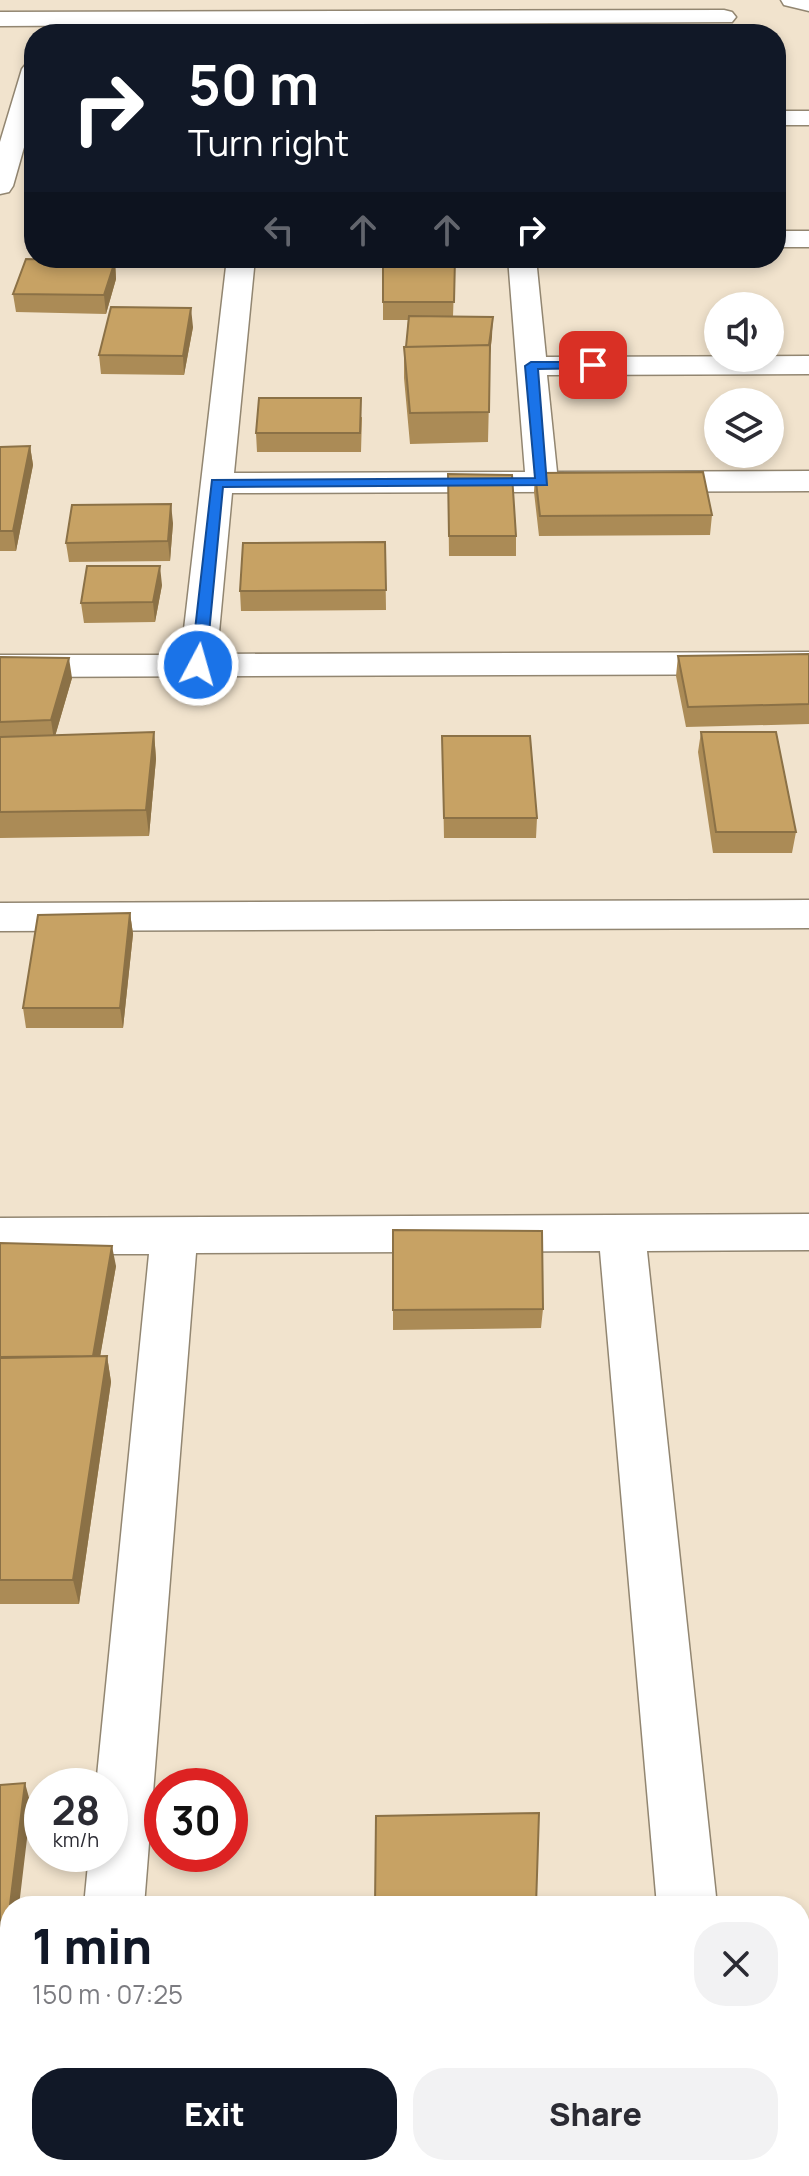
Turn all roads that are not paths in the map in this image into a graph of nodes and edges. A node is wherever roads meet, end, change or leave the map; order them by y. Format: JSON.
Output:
{"nodes":[{"id":1,"x":792,"y":0,"type":"edge"},
{"id":2,"x":809,"y":4,"type":"edge"},
{"id":3,"x":724,"y":17,"type":"dead end"},
{"id":4,"x":49,"y":18,"type":"edge"},
{"id":5,"x":0,"y":19,"type":"edge"},
{"id":6,"x":24,"y":102,"type":"edge"},
{"id":7,"x":786,"y":118,"type":"edge"},
{"id":8,"x":809,"y":118,"type":"edge"},
{"id":9,"x":18,"y":122,"type":"edge"},
{"id":10,"x":0,"y":186,"type":"edge"},
{"id":11,"x":786,"y":239,"type":"edge"},
{"id":12,"x":809,"y":239,"type":"edge"},
{"id":13,"x":240,"y":268,"type":"edge"},
{"id":14,"x":523,"y":268,"type":"edge"},
{"id":15,"x":809,"y":365,"type":"edge"},
{"id":16,"x":531,"y":366,"type":"junction"},
{"id":17,"x":809,"y":481,"type":"edge"},
{"id":18,"x":542,"y":482,"type":"junction"},
{"id":19,"x":217,"y":483,"type":"junction"},
{"id":20,"x":809,"y":663,"type":"edge"},
{"id":21,"x":198,"y":665,"type":"junction"},
{"id":22,"x":0,"y":666,"type":"edge"},
{"id":23,"x":809,"y":914,"type":"edge"},
{"id":24,"x":0,"y":917,"type":"edge"},
{"id":25,"x":809,"y":1232,"type":"edge"},
{"id":26,"x":622,"y":1233,"type":"junction"},
{"id":27,"x":174,"y":1235,"type":"junction"},
{"id":28,"x":0,"y":1236,"type":"edge"},
{"id":29,"x":115,"y":1896,"type":"edge"},
{"id":30,"x":686,"y":1896,"type":"edge"}],
"edges":[{"from":1,"to":2,"type":"street"},
{"from":3,"to":4,"type":"street"},
{"from":4,"to":5,"type":"street"},
{"from":6,"to":9,"type":"street"},
{"from":7,"to":8,"type":"street"},
{"from":9,"to":10,"type":"street"},
{"from":11,"to":12,"type":"street"},
{"from":13,"to":19,"type":"street"},
{"from":14,"to":16,"type":"street"},
{"from":15,"to":16,"type":"street"},
{"from":16,"to":18,"type":"street"},
{"from":17,"to":18,"type":"street"},
{"from":18,"to":19,"type":"street"},
{"from":19,"to":21,"type":"street"},
{"from":20,"to":21,"type":"street"},
{"from":21,"to":22,"type":"street"},
{"from":23,"to":24,"type":"street"},
{"from":25,"to":26,"type":"street"},
{"from":26,"to":27,"type":"street"},
{"from":26,"to":30,"type":"street"},
{"from":27,"to":28,"type":"street"},
{"from":27,"to":29,"type":"street"}]}
